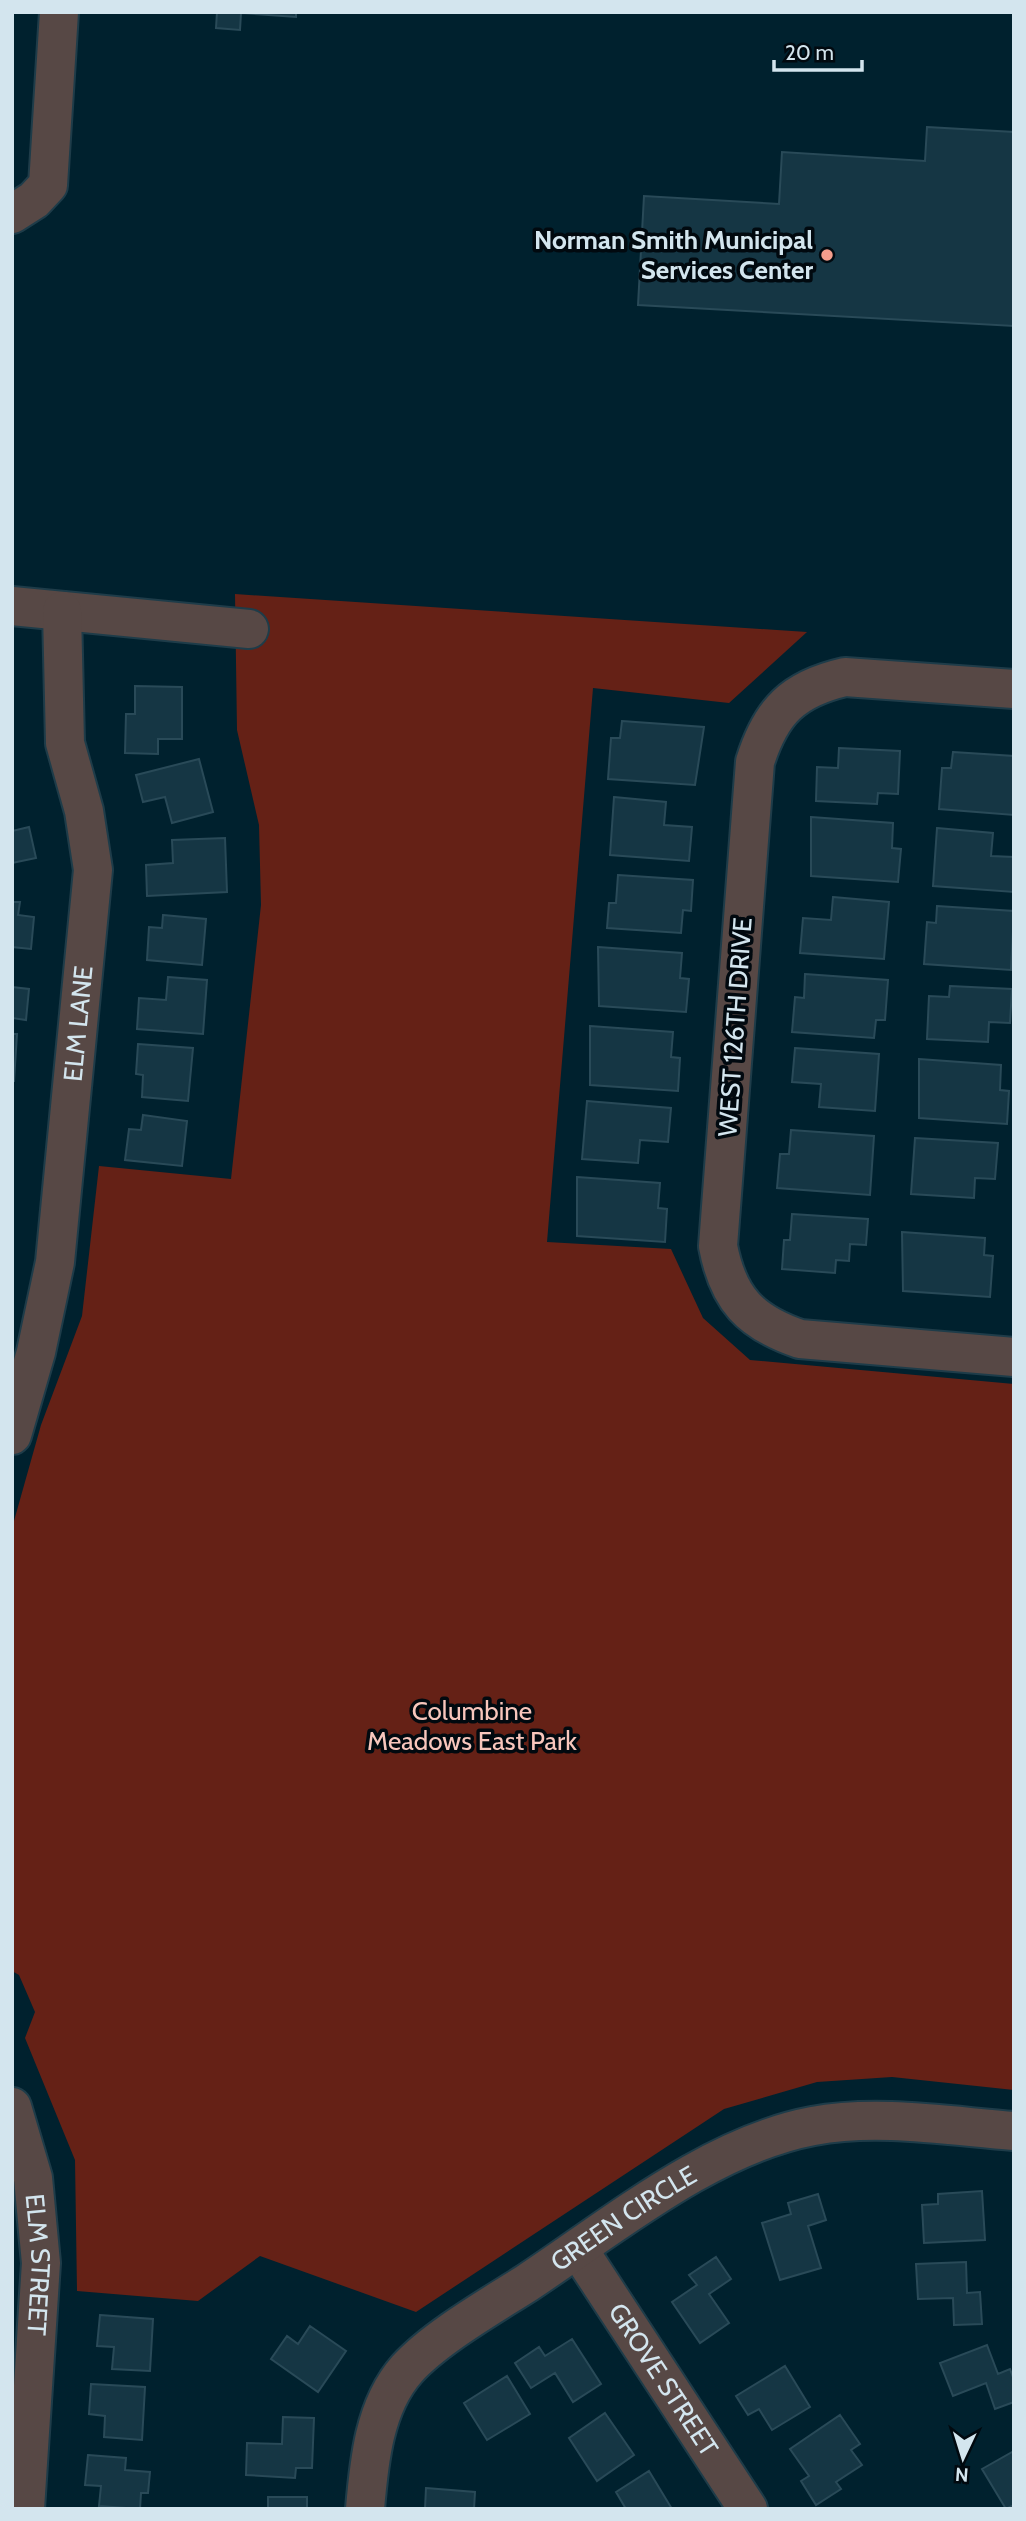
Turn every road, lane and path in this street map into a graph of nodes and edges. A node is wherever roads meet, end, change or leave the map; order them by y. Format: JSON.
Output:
{"nodes":[{"id":1,"x":59,"y":12,"type":"edge"},
{"id":2,"x":12,"y":214,"type":"edge"},
{"id":3,"x":12,"y":606,"type":"edge"},
{"id":4,"x":62,"y":611,"type":"junction"},
{"id":5,"x":249,"y":629,"type":"dead end"},
{"id":6,"x":1014,"y":689,"type":"edge"},
{"id":7,"x":1014,"y":1357,"type":"edge"},
{"id":8,"x":12,"y":1435,"type":"edge"},
{"id":9,"x":12,"y":2107,"type":"edge"},
{"id":10,"x":1014,"y":2131,"type":"edge"},
{"id":11,"x":578,"y":2249,"type":"junction"},
{"id":12,"x":24,"y":2355,"type":"edge"},
{"id":13,"x":25,"y":2509,"type":"edge"},
{"id":14,"x":365,"y":2509,"type":"edge"},
{"id":15,"x":748,"y":2509,"type":"edge"}],
"edges":[{"from":1,"to":2,"type":"street"},
{"from":3,"to":4,"type":"street"},
{"from":4,"to":5,"type":"street"},
{"from":4,"to":8,"type":"street","name":"ELM LANE"},
{"from":6,"to":7,"type":"street","name":"WEST 126TH DRIVE"},
{"from":9,"to":12,"type":"street","name":"ELM STREET"},
{"from":10,"to":11,"type":"street","name":"GREEN CIRCLE"},
{"from":11,"to":14,"type":"street","name":"GREEN CIRCLE"},
{"from":11,"to":15,"type":"street","name":"GROVE STREET"},
{"from":12,"to":13,"type":"street","name":"ELM STREET"}]}
